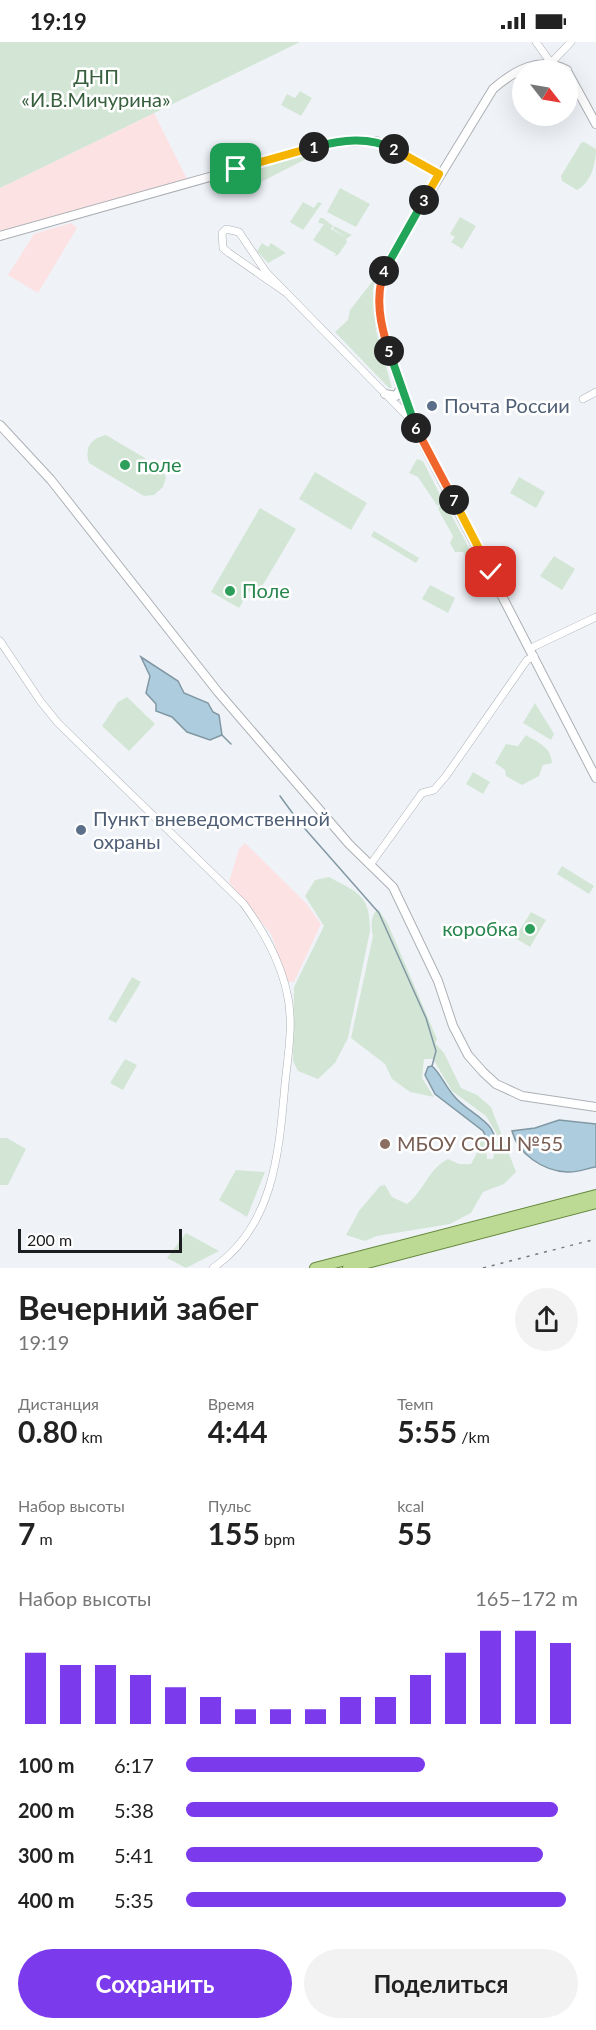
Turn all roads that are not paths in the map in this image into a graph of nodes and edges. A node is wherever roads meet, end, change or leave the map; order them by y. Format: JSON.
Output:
{"nodes":[{"id":1,"x":536,"y":42,"type":"edge"},
{"id":2,"x":571,"y":42,"type":"edge"},
{"id":3,"x":549,"y":60,"type":"edge"},
{"id":4,"x":554,"y":60,"type":"edge"},
{"id":5,"x":512,"y":75,"type":"edge"},
{"id":6,"x":578,"y":91,"type":"edge"},
{"id":7,"x":596,"y":124,"type":"edge"},
{"id":8,"x":439,"y":174,"type":"junction"},
{"id":9,"x":0,"y":236,"type":"edge"},
{"id":10,"x":285,"y":292,"type":"junction"},
{"id":11,"x":401,"y":388,"type":"junction"},
{"id":12,"x":596,"y":392,"type":"edge"},
{"id":13,"x":386,"y":394,"type":"junction"},
{"id":14,"x":583,"y":399,"type":"dead end"},
{"id":15,"x":412,"y":422,"type":"junction"},
{"id":16,"x":0,"y":425,"type":"edge"},
{"id":17,"x":596,"y":617,"type":"edge"},
{"id":18,"x":0,"y":641,"type":"edge"},
{"id":19,"x":532,"y":652,"type":"junction"},
{"id":20,"x":596,"y":778,"type":"edge"},
{"id":21,"x":370,"y":865,"type":"junction"},
{"id":22,"x":596,"y":1107,"type":"edge"},
{"id":23,"x":596,"y":1195,"type":"edge"},
{"id":24,"x":596,"y":1203,"type":"edge"},
{"id":25,"x":213,"y":1268,"type":"edge"},
{"id":26,"x":315,"y":1268,"type":"edge"},
{"id":27,"x":348,"y":1268,"type":"edge"}],
"edges":[{"from":1,"to":3,"type":"street"},
{"from":2,"to":4,"type":"street"},
{"from":5,"to":8,"type":"street"},
{"from":6,"to":7,"type":"street"},
{"from":8,"to":9,"type":"street"},
{"from":8,"to":11,"type":"street"},
{"from":10,"to":10,"type":"street"},
{"from":10,"to":13,"type":"street"},
{"from":11,"to":13,"type":"street"},
{"from":11,"to":15,"type":"street"},
{"from":12,"to":14,"type":"street"},
{"from":13,"to":15,"type":"street"},
{"from":15,"to":19,"type":"street"},
{"from":16,"to":21,"type":"street"},
{"from":17,"to":19,"type":"street"},
{"from":18,"to":25,"type":"street"},
{"from":19,"to":20,"type":"street"},
{"from":19,"to":21,"type":"street"},
{"from":21,"to":22,"type":"street"},
{"from":23,"to":26,"type":"main road"},
{"from":24,"to":27,"type":"main road"}]}
